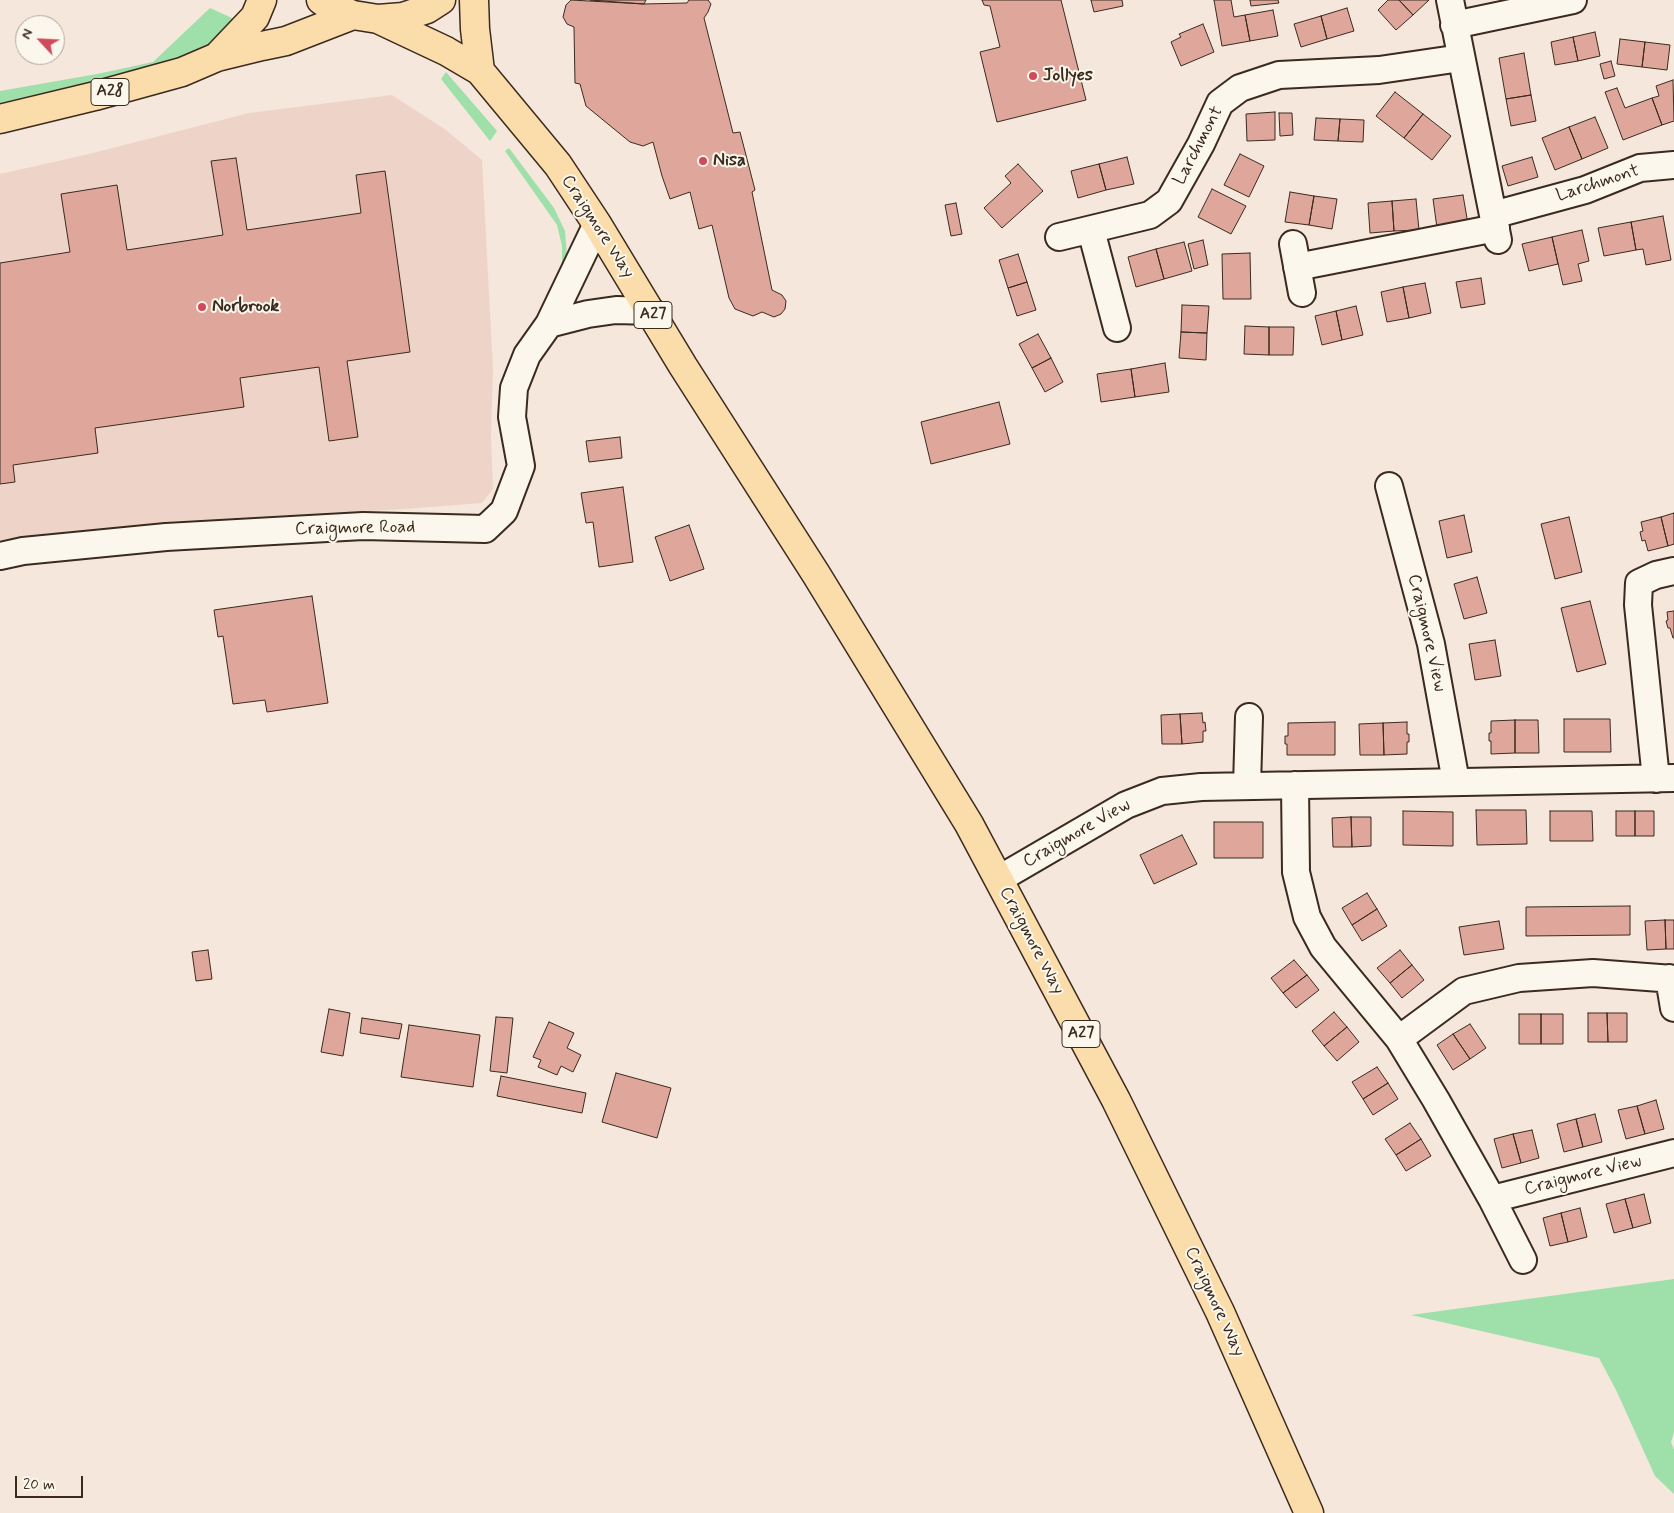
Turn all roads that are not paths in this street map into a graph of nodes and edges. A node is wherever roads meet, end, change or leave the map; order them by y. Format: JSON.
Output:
{"nodes":[{"id":1,"x":262,"y":0,"type":"edge"},
{"id":2,"x":321,"y":0,"type":"edge"},
{"id":3,"x":441,"y":0,"type":"edge"},
{"id":4,"x":474,"y":0,"type":"edge"},
{"id":5,"x":1573,"y":0,"type":"edge"},
{"id":6,"x":1452,"y":12,"type":"edge"},
{"id":7,"x":366,"y":17,"type":"junction"},
{"id":8,"x":217,"y":57,"type":"junction"},
{"id":9,"x":1461,"y":58,"type":"junction"},
{"id":10,"x":480,"y":71,"type":"junction"},
{"id":11,"x":0,"y":119,"type":"edge"},
{"id":12,"x":1674,"y":164,"type":"edge"},
{"id":13,"x":597,"y":224,"type":"junction"},
{"id":14,"x":1496,"y":227,"type":"junction"},
{"id":15,"x":1091,"y":230,"type":"junction"},
{"id":16,"x":1059,"y":237,"type":"dead end"},
{"id":17,"x":1302,"y":293,"type":"dead end"},
{"id":18,"x":651,"y":312,"type":"junction"},
{"id":19,"x":549,"y":324,"type":"junction"},
{"id":20,"x":1116,"y":328,"type":"dead end"},
{"id":21,"x":1389,"y":486,"type":"dead end"},
{"id":22,"x":0,"y":556,"type":"edge"},
{"id":23,"x":1674,"y":571,"type":"edge"},
{"id":24,"x":1249,"y":717,"type":"dead end"},
{"id":25,"x":1665,"y":779,"type":"edge"},
{"id":26,"x":1456,"y":782,"type":"junction"},
{"id":27,"x":1295,"y":785,"type":"junction"},
{"id":28,"x":1247,"y":786,"type":"junction"},
{"id":29,"x":999,"y":879,"type":"junction"},
{"id":30,"x":1671,"y":979,"type":"edge"},
{"id":31,"x":1674,"y":1008,"type":"edge"},
{"id":32,"x":1399,"y":1040,"type":"junction"},
{"id":33,"x":1674,"y":1153,"type":"edge"},
{"id":34,"x":1492,"y":1200,"type":"junction"},
{"id":35,"x":1523,"y":1260,"type":"dead end"},
{"id":36,"x":1308,"y":1513,"type":"edge"}],
"edges":[{"from":1,"to":8,"type":"highway","number":"A28"},
{"from":2,"to":7,"type":"highway","number":"A28"},
{"from":3,"to":7,"type":"highway","number":"A28"},
{"from":4,"to":10,"type":"highway"},
{"from":5,"to":6,"type":"street"},
{"from":6,"to":9,"type":"street"},
{"from":7,"to":8,"type":"highway","number":"A28"},
{"from":7,"to":10,"type":"highway","name":"Craigmore Way","number":"A27"},
{"from":8,"to":11,"type":"highway","number":"A28"},
{"from":9,"to":14,"type":"street"},
{"from":9,"to":15,"type":"street","name":"Larchmont"},
{"from":10,"to":13,"type":"highway","name":"Craigmore Way","number":"A27"},
{"from":12,"to":14,"type":"street","name":"Larchmont"},
{"from":13,"to":18,"type":"highway","name":"Craigmore Way","number":"A27"},
{"from":13,"to":19,"type":"street","name":"Craigmore Road"},
{"from":14,"to":17,"type":"street","name":"Larchmont"},
{"from":15,"to":16,"type":"street","name":"Larchmont"},
{"from":15,"to":20,"type":"street"},
{"from":18,"to":19,"type":"street"},
{"from":18,"to":29,"type":"highway","name":"Craigmore Way","number":"A27"},
{"from":19,"to":22,"type":"street","name":"Craigmore Road"},
{"from":21,"to":26,"type":"street","name":"Craigmore View"},
{"from":23,"to":25,"type":"street","name":"Craigmore View"},
{"from":24,"to":28,"type":"street"},
{"from":25,"to":26,"type":"street","name":"Craigmore View"},
{"from":26,"to":27,"type":"street","name":"Craigmore View"},
{"from":27,"to":28,"type":"street","name":"Craigmore View"},
{"from":27,"to":32,"type":"street"},
{"from":28,"to":29,"type":"street","name":"Craigmore View"},
{"from":29,"to":36,"type":"highway","name":"Craigmore Way","number":"A27"},
{"from":30,"to":31,"type":"street"},
{"from":30,"to":32,"type":"street"},
{"from":32,"to":34,"type":"street"},
{"from":33,"to":34,"type":"street","name":"Craigmore View"},
{"from":34,"to":35,"type":"street"}]}
